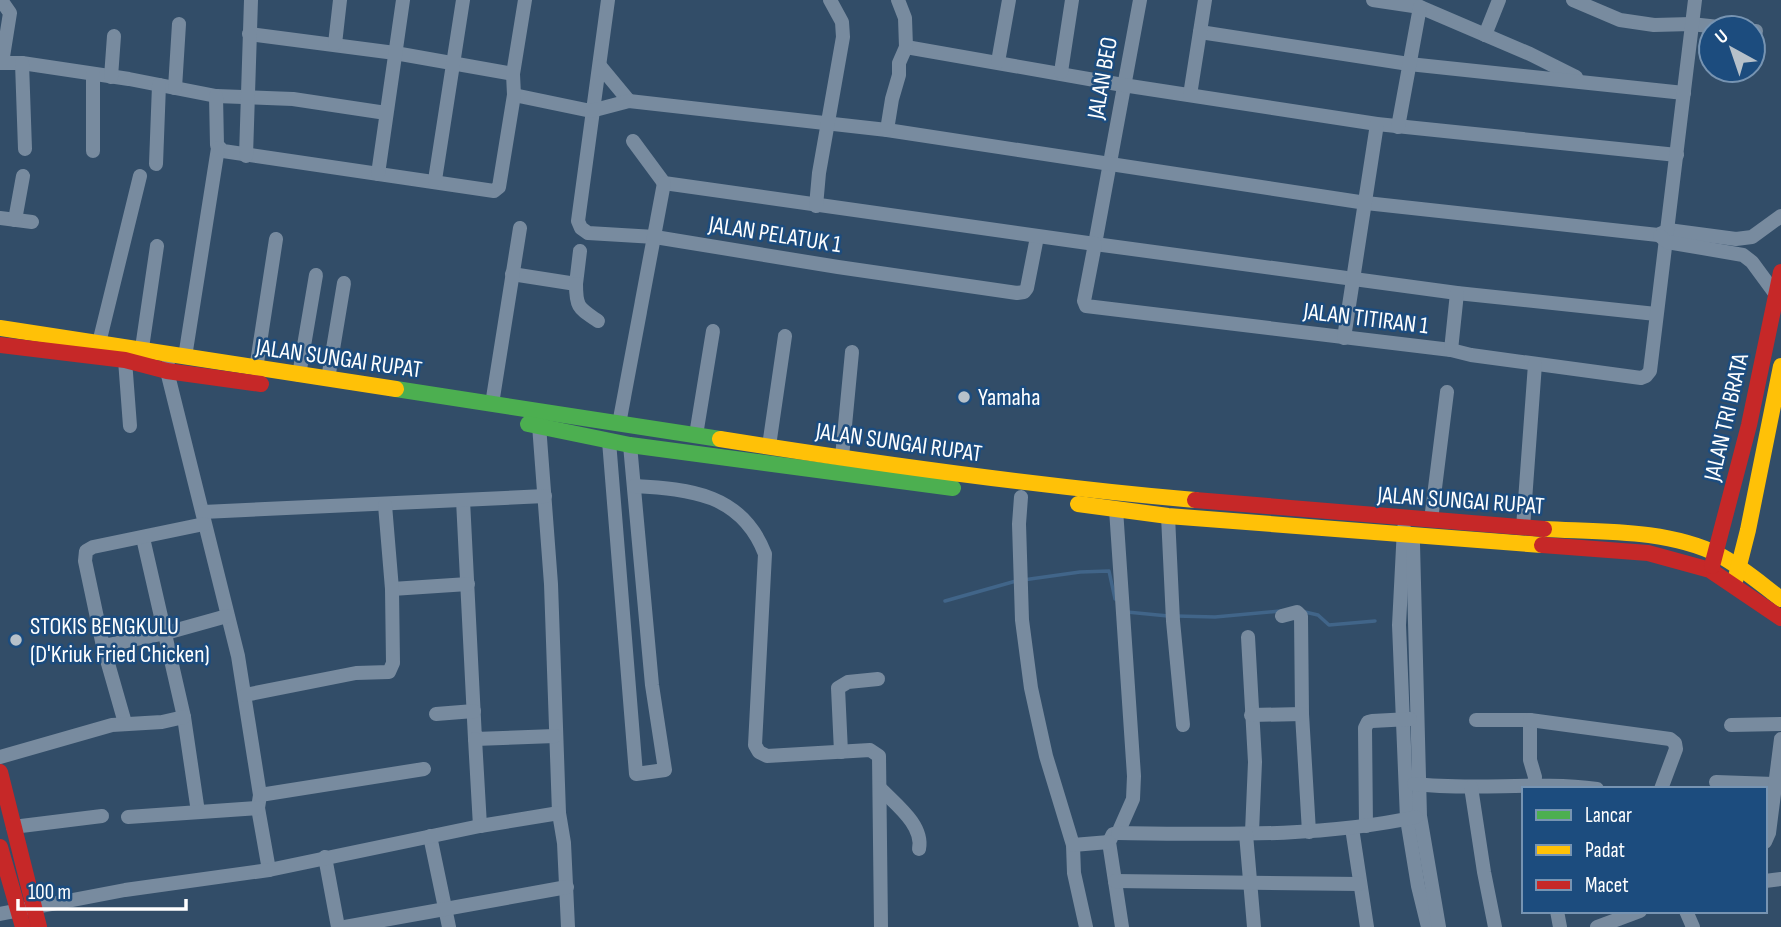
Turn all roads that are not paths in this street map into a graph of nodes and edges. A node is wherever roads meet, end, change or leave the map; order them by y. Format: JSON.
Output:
{"nodes":[{"id":1,"x":1,"y":0,"type":"edge"},
{"id":2,"x":251,"y":0,"type":"edge"},
{"id":3,"x":340,"y":0,"type":"edge"},
{"id":4,"x":403,"y":0,"type":"edge"},
{"id":5,"x":463,"y":0,"type":"edge"},
{"id":6,"x":525,"y":0,"type":"edge"},
{"id":7,"x":608,"y":0,"type":"edge"},
{"id":8,"x":830,"y":0,"type":"edge"},
{"id":9,"x":898,"y":0,"type":"edge"},
{"id":10,"x":1009,"y":0,"type":"edge"},
{"id":11,"x":1072,"y":0,"type":"edge"},
{"id":12,"x":1140,"y":0,"type":"edge"},
{"id":13,"x":1205,"y":0,"type":"edge"},
{"id":14,"x":1373,"y":0,"type":"edge"},
{"id":15,"x":1499,"y":0,"type":"edge"},
{"id":16,"x":1573,"y":0,"type":"edge"},
{"id":17,"x":1695,"y":0,"type":"edge"},
{"id":18,"x":1420,"y":8,"type":"junction"},
{"id":19,"x":179,"y":24,"type":"dead end"},
{"id":20,"x":1691,"y":24,"type":"junction"},
{"id":21,"x":1697,"y":25,"type":"edge"},
{"id":22,"x":1200,"y":32,"type":"junction"},
{"id":23,"x":249,"y":34,"type":"junction"},
{"id":24,"x":1485,"y":35,"type":"junction"},
{"id":25,"x":114,"y":36,"type":"dead end"},
{"id":26,"x":335,"y":44,"type":"junction"},
{"id":27,"x":906,"y":47,"type":"junction"},
{"id":28,"x":395,"y":53,"type":"junction"},
{"id":29,"x":998,"y":61,"type":"junction"},
{"id":30,"x":1,"y":63,"type":"edge"},
{"id":31,"x":22,"y":63,"type":"junction"},
{"id":32,"x":1409,"y":64,"type":"junction"},
{"id":33,"x":454,"y":65,"type":"junction"},
{"id":34,"x":600,"y":66,"type":"junction"},
{"id":35,"x":1061,"y":72,"type":"junction"},
{"id":36,"x":93,"y":74,"type":"junction"},
{"id":37,"x":513,"y":74,"type":"junction"},
{"id":38,"x":111,"y":77,"type":"junction"},
{"id":39,"x":1583,"y":81,"type":"junction"},
{"id":40,"x":159,"y":85,"type":"junction"},
{"id":41,"x":1123,"y":85,"type":"junction"},
{"id":42,"x":175,"y":88,"type":"junction"},
{"id":43,"x":1684,"y":93,"type":"junction"},
{"id":44,"x":514,"y":95,"type":"junction"},
{"id":45,"x":1190,"y":95,"type":"junction"},
{"id":46,"x":216,"y":96,"type":"junction"},
{"id":47,"x":248,"y":97,"type":"junction"},
{"id":48,"x":629,"y":100,"type":"junction"},
{"id":49,"x":591,"y":111,"type":"junction"},
{"id":50,"x":386,"y":113,"type":"junction"},
{"id":51,"x":829,"y":122,"type":"junction"},
{"id":52,"x":1377,"y":124,"type":"junction"},
{"id":53,"x":1398,"y":127,"type":"junction"},
{"id":54,"x":887,"y":130,"type":"junction"},
{"id":55,"x":633,"y":141,"type":"dead end"},
{"id":56,"x":218,"y":148,"type":"junction"},
{"id":57,"x":25,"y":149,"type":"dead end"},
{"id":58,"x":93,"y":151,"type":"dead end"},
{"id":59,"x":1677,"y":155,"type":"junction"},
{"id":60,"x":246,"y":156,"type":"junction"},
{"id":61,"x":156,"y":164,"type":"dead end"},
{"id":62,"x":1110,"y":164,"type":"junction"},
{"id":63,"x":378,"y":174,"type":"junction"},
{"id":64,"x":23,"y":176,"type":"dead end"},
{"id":65,"x":140,"y":176,"type":"dead end"},
{"id":66,"x":435,"y":180,"type":"junction"},
{"id":67,"x":664,"y":183,"type":"junction"},
{"id":68,"x":1366,"y":203,"type":"junction"},
{"id":69,"x":816,"y":206,"type":"junction"},
{"id":70,"x":1781,"y":216,"type":"edge"},
{"id":71,"x":8,"y":219,"type":"edge"},
{"id":72,"x":32,"y":222,"type":"dead end"},
{"id":73,"x":520,"y":228,"type":"dead end"},
{"id":74,"x":1664,"y":236,"type":"junction"},
{"id":75,"x":655,"y":237,"type":"junction"},
{"id":76,"x":1037,"y":237,"type":"junction"},
{"id":77,"x":276,"y":239,"type":"dead end"},
{"id":78,"x":1095,"y":244,"type":"junction"},
{"id":79,"x":157,"y":246,"type":"dead end"},
{"id":80,"x":580,"y":251,"type":"dead end"},
{"id":81,"x":1781,"y":272,"type":"edge"},
{"id":82,"x":512,"y":274,"type":"junction"},
{"id":83,"x":316,"y":275,"type":"dead end"},
{"id":84,"x":1354,"y":279,"type":"junction"},
{"id":85,"x":344,"y":283,"type":"dead end"},
{"id":86,"x":576,"y":284,"type":"junction"},
{"id":87,"x":1457,"y":293,"type":"junction"},
{"id":88,"x":1777,"y":296,"type":"junction"},
{"id":89,"x":1086,"y":306,"type":"joint"},
{"id":90,"x":1656,"y":314,"type":"junction"},
{"id":91,"x":598,"y":321,"type":"dead end"},
{"id":92,"x":0,"y":328,"type":"edge"},
{"id":93,"x":713,"y":331,"type":"dead end"},
{"id":94,"x":785,"y":336,"type":"dead end"},
{"id":95,"x":1344,"y":338,"type":"junction"},
{"id":96,"x":99,"y":343,"type":"junction"},
{"id":97,"x":0,"y":345,"type":"edge"},
{"id":98,"x":142,"y":348,"type":"junction"},
{"id":99,"x":1451,"y":350,"type":"junction"},
{"id":100,"x":852,"y":352,"type":"dead end"},
{"id":101,"x":125,"y":360,"type":"junction"},
{"id":102,"x":174,"y":361,"type":"junction"},
{"id":103,"x":1535,"y":364,"type":"junction"},
{"id":104,"x":1781,"y":366,"type":"edge"},
{"id":105,"x":256,"y":369,"type":"junction"},
{"id":106,"x":299,"y":375,"type":"junction"},
{"id":107,"x":328,"y":379,"type":"junction"},
{"id":108,"x":1758,"y":383,"type":"junction"},
{"id":109,"x":1776,"y":386,"type":"junction"},
{"id":110,"x":1447,"y":392,"type":"dead end"},
{"id":111,"x":429,"y":401,"type":"junction"},
{"id":112,"x":492,"y":404,"type":"junction"},
{"id":113,"x":619,"y":424,"type":"junction"},
{"id":114,"x":539,"y":425,"type":"junction"},
{"id":115,"x":130,"y":426,"type":"dead end"},
{"id":116,"x":696,"y":435,"type":"junction"},
{"id":117,"x":609,"y":441,"type":"junction"},
{"id":118,"x":629,"y":445,"type":"junction"},
{"id":119,"x":769,"y":446,"type":"junction"},
{"id":120,"x":842,"y":457,"type":"junction"},
{"id":121,"x":634,"y":486,"type":"junction"},
{"id":122,"x":545,"y":496,"type":"junction"},
{"id":123,"x":1021,"y":496,"type":"junction"},
{"id":124,"x":463,"y":500,"type":"junction"},
{"id":125,"x":385,"y":505,"type":"junction"},
{"id":126,"x":1116,"y":509,"type":"junction"},
{"id":127,"x":1168,"y":516,"type":"junction"},
{"id":128,"x":203,"y":518,"type":"junction"},
{"id":129,"x":1432,"y":520,"type":"junction"},
{"id":130,"x":1409,"y":526,"type":"junction"},
{"id":131,"x":1523,"y":528,"type":"junction"},
{"id":132,"x":143,"y":538,"type":"junction"},
{"id":133,"x":1717,"y":554,"type":"junction"},
{"id":134,"x":1739,"y":567,"type":"junction"},
{"id":135,"x":1710,"y":570,"type":"junction"},
{"id":136,"x":468,"y":584,"type":"junction"},
{"id":137,"x":1733,"y":585,"type":"junction"},
{"id":138,"x":392,"y":589,"type":"junction"},
{"id":139,"x":1781,"y":599,"type":"edge"},
{"id":140,"x":1282,"y":615,"type":"dead end"},
{"id":141,"x":228,"y":616,"type":"junction"},
{"id":142,"x":1781,"y":618,"type":"edge"},
{"id":143,"x":166,"y":633,"type":"junction"},
{"id":144,"x":1248,"y":637,"type":"dead end"},
{"id":145,"x":103,"y":646,"type":"junction"},
{"id":146,"x":878,"y":679,"type":"dead end"},
{"id":147,"x":652,"y":685,"type":"junction"},
{"id":148,"x":628,"y":690,"type":"junction"},
{"id":149,"x":245,"y":695,"type":"junction"},
{"id":150,"x":474,"y":711,"type":"junction"},
{"id":151,"x":1302,"y":714,"type":"junction"},
{"id":152,"x":436,"y":715,"type":"dead end"},
{"id":153,"x":1251,"y":715,"type":"junction"},
{"id":154,"x":184,"y":717,"type":"junction"},
{"id":155,"x":1411,"y":719,"type":"junction"},
{"id":156,"x":1476,"y":719,"type":"dead end"},
{"id":157,"x":1530,"y":720,"type":"junction"},
{"id":158,"x":125,"y":723,"type":"junction"},
{"id":159,"x":1781,"y":724,"type":"edge"},
{"id":160,"x":1183,"y":725,"type":"dead end"},
{"id":161,"x":1731,"y":725,"type":"dead end"},
{"id":162,"x":555,"y":736,"type":"junction"},
{"id":163,"x":475,"y":739,"type":"junction"},
{"id":164,"x":1781,"y":739,"type":"edge"},
{"id":165,"x":841,"y":752,"type":"junction"},
{"id":166,"x":0,"y":757,"type":"edge"},
{"id":167,"x":424,"y":769,"type":"dead end"},
{"id":168,"x":0,"y":772,"type":"edge"},
{"id":169,"x":1716,"y":782,"type":"dead end"},
{"id":170,"x":1414,"y":784,"type":"junction"},
{"id":171,"x":1774,"y":785,"type":"junction"},
{"id":172,"x":1534,"y":786,"type":"edge"},
{"id":173,"x":1471,"y":787,"type":"junction"},
{"id":174,"x":1554,"y":787,"type":"edge"},
{"id":175,"x":1662,"y":787,"type":"edge"},
{"id":176,"x":880,"y":788,"type":"junction"},
{"id":177,"x":259,"y":801,"type":"junction"},
{"id":178,"x":198,"y":812,"type":"junction"},
{"id":179,"x":559,"y":813,"type":"junction"},
{"id":180,"x":102,"y":817,"type":"dead end"},
{"id":181,"x":128,"y":817,"type":"dead end"},
{"id":182,"x":1414,"y":817,"type":"junction"},
{"id":183,"x":480,"y":826,"type":"junction"},
{"id":184,"x":13,"y":827,"type":"junction"},
{"id":185,"x":1359,"y":827,"type":"junction"},
{"id":186,"x":1309,"y":832,"type":"junction"},
{"id":187,"x":1249,"y":833,"type":"junction"},
{"id":188,"x":430,"y":836,"type":"junction"},
{"id":189,"x":1114,"y":838,"type":"junction"},
{"id":190,"x":1767,"y":838,"type":"edge"},
{"id":191,"x":1073,"y":845,"type":"junction"},
{"id":192,"x":919,"y":849,"type":"dead end"},
{"id":193,"x":0,"y":851,"type":"edge"},
{"id":194,"x":325,"y":857,"type":"junction"},
{"id":195,"x":269,"y":870,"type":"junction"},
{"id":196,"x":1115,"y":880,"type":"junction"},
{"id":197,"x":1251,"y":884,"type":"junction"},
{"id":198,"x":1359,"y":884,"type":"junction"},
{"id":199,"x":566,"y":887,"type":"junction"},
{"id":200,"x":33,"y":906,"type":"junction"},
{"id":201,"x":445,"y":908,"type":"junction"},
{"id":202,"x":17,"y":909,"type":"junction"},
{"id":203,"x":0,"y":914,"type":"edge"},
{"id":204,"x":1619,"y":914,"type":"edge"},
{"id":205,"x":23,"y":927,"type":"edge"},
{"id":206,"x":39,"y":927,"type":"edge"},
{"id":207,"x":338,"y":927,"type":"edge"},
{"id":208,"x":345,"y":927,"type":"edge"},
{"id":209,"x":449,"y":927,"type":"edge"},
{"id":210,"x":568,"y":927,"type":"edge"},
{"id":211,"x":881,"y":927,"type":"edge"},
{"id":212,"x":1086,"y":927,"type":"edge"},
{"id":213,"x":1122,"y":927,"type":"edge"},
{"id":214,"x":1254,"y":927,"type":"edge"},
{"id":215,"x":1367,"y":927,"type":"edge"},
{"id":216,"x":1428,"y":927,"type":"edge"},
{"id":217,"x":1439,"y":927,"type":"edge"},
{"id":218,"x":1496,"y":927,"type":"edge"},
{"id":219,"x":1597,"y":927,"type":"edge"}],
"edges":[{"from":1,"to":30,"type":"street"},
{"from":2,"to":23,"type":"street"},
{"from":3,"to":26,"type":"street"},
{"from":4,"to":28,"type":"street"},
{"from":5,"to":33,"type":"street"},
{"from":6,"to":37,"type":"street"},
{"from":7,"to":34,"type":"street"},
{"from":8,"to":51,"type":"street"},
{"from":9,"to":27,"type":"street"},
{"from":10,"to":29,"type":"street"},
{"from":11,"to":35,"type":"street"},
{"from":12,"to":41,"type":"street","name":"JALAN BEO"},
{"from":13,"to":22,"type":"street"},
{"from":14,"to":18,"type":"street"},
{"from":15,"to":24,"type":"street"},
{"from":16,"to":20,"type":"street"},
{"from":17,"to":20,"type":"street"},
{"from":18,"to":24,"type":"street"},
{"from":18,"to":32,"type":"street"},
{"from":19,"to":42,"type":"street"},
{"from":20,"to":21,"type":"street"},
{"from":20,"to":43,"type":"street"},
{"from":22,"to":32,"type":"street"},
{"from":22,"to":45,"type":"street"},
{"from":23,"to":26,"type":"street"},
{"from":23,"to":47,"type":"street"},
{"from":24,"to":39,"type":"street"},
{"from":25,"to":38,"type":"street"},
{"from":26,"to":28,"type":"street"},
{"from":27,"to":29,"type":"street"},
{"from":27,"to":54,"type":"street"},
{"from":28,"to":33,"type":"street"},
{"from":28,"to":50,"type":"street"},
{"from":29,"to":35,"type":"street"},
{"from":30,"to":31,"type":"street"},
{"from":31,"to":36,"type":"street"},
{"from":31,"to":57,"type":"street"},
{"from":32,"to":39,"type":"street"},
{"from":32,"to":53,"type":"street"},
{"from":33,"to":37,"type":"street"},
{"from":33,"to":66,"type":"street"},
{"from":34,"to":48,"type":"street"},
{"from":34,"to":49,"type":"street"},
{"from":35,"to":41,"type":"street"},
{"from":36,"to":38,"type":"street"},
{"from":36,"to":58,"type":"street"},
{"from":37,"to":44,"type":"street"},
{"from":38,"to":40,"type":"street"},
{"from":39,"to":43,"type":"street"},
{"from":40,"to":42,"type":"street"},
{"from":40,"to":61,"type":"street"},
{"from":41,"to":45,"type":"street"},
{"from":41,"to":62,"type":"street","name":"JALAN BEO"},
{"from":42,"to":46,"type":"street"},
{"from":43,"to":59,"type":"street"},
{"from":44,"to":49,"type":"street"},
{"from":44,"to":66,"type":"street"},
{"from":45,"to":52,"type":"street"},
{"from":46,"to":47,"type":"street"},
{"from":46,"to":56,"type":"street"},
{"from":47,"to":50,"type":"street"},
{"from":47,"to":60,"type":"street"},
{"from":48,"to":49,"type":"street"},
{"from":48,"to":51,"type":"street"},
{"from":49,"to":75,"type":"street","name":"JALAN PELATUK 1"},
{"from":50,"to":63,"type":"street"},
{"from":51,"to":54,"type":"street"},
{"from":51,"to":69,"type":"street"},
{"from":52,"to":53,"type":"street"},
{"from":52,"to":68,"type":"street"},
{"from":53,"to":59,"type":"street"},
{"from":54,"to":62,"type":"street"},
{"from":55,"to":67,"type":"street"},
{"from":56,"to":60,"type":"street"},
{"from":56,"to":102,"type":"street"},
{"from":59,"to":74,"type":"street"},
{"from":60,"to":63,"type":"street"},
{"from":62,"to":68,"type":"street"},
{"from":62,"to":78,"type":"street","name":"JALAN BEO"},
{"from":63,"to":66,"type":"street"},
{"from":64,"to":71,"type":"street"},
{"from":65,"to":96,"type":"street"},
{"from":67,"to":69,"type":"street"},
{"from":67,"to":75,"type":"street"},
{"from":68,"to":74,"type":"street"},
{"from":68,"to":84,"type":"street"},
{"from":69,"to":76,"type":"street"},
{"from":70,"to":74,"type":"street"},
{"from":71,"to":72,"type":"street"},
{"from":73,"to":82,"type":"street"},
{"from":74,"to":88,"type":"street"},
{"from":74,"to":90,"type":"street"},
{"from":75,"to":76,"type":"street","name":"JALAN PELATUK 1"},
{"from":75,"to":113,"type":"street"},
{"from":76,"to":78,"type":"street"},
{"from":77,"to":105,"type":"street"},
{"from":78,"to":84,"type":"street"},
{"from":78,"to":89,"type":"street","name":"JALAN BEO"},
{"from":79,"to":98,"type":"street"},
{"from":80,"to":86,"type":"street"},
{"from":81,"to":88,"type":"main road","name":"JALAN TRI BRATA"},
{"from":82,"to":86,"type":"street"},
{"from":82,"to":112,"type":"street"},
{"from":83,"to":106,"type":"street"},
{"from":84,"to":87,"type":"street"},
{"from":84,"to":95,"type":"street"},
{"from":85,"to":107,"type":"street"},
{"from":86,"to":91,"type":"street"},
{"from":87,"to":90,"type":"street"},
{"from":87,"to":99,"type":"street"},
{"from":88,"to":108,"type":"main road","name":"JALAN TRI BRATA"},
{"from":89,"to":95,"type":"street","name":"JALAN TITIRAN 1"},
{"from":90,"to":103,"type":"street","name":"JALAN TITIRAN 1"},
{"from":92,"to":96,"type":"main road","name":"JALAN SUNGAI RUPAT"},
{"from":93,"to":116,"type":"street"},
{"from":94,"to":119,"type":"street"},
{"from":95,"to":99,"type":"street","name":"JALAN TITIRAN 1"},
{"from":96,"to":98,"type":"main road","name":"JALAN SUNGAI RUPAT"},
{"from":97,"to":101,"type":"main road","name":"JALAN SUNGAI RUPAT"},
{"from":98,"to":102,"type":"main road","name":"JALAN SUNGAI RUPAT"},
{"from":99,"to":103,"type":"street","name":"JALAN TITIRAN 1"},
{"from":100,"to":120,"type":"street"},
{"from":101,"to":102,"type":"main road","name":"JALAN SUNGAI RUPAT"},
{"from":101,"to":115,"type":"street"},
{"from":102,"to":105,"type":"main road","name":"JALAN SUNGAI RUPAT"},
{"from":102,"to":111,"type":"main road","name":"JALAN SUNGAI RUPAT"},
{"from":102,"to":128,"type":"street"},
{"from":103,"to":131,"type":"street"},
{"from":104,"to":109,"type":"main road","name":"JALAN TRI BRATA"},
{"from":105,"to":106,"type":"main road","name":"JALAN SUNGAI RUPAT"},
{"from":106,"to":107,"type":"main road","name":"JALAN SUNGAI RUPAT"},
{"from":107,"to":111,"type":"main road","name":"JALAN SUNGAI RUPAT"},
{"from":108,"to":109,"type":"main road"},
{"from":108,"to":133,"type":"main road","name":"JALAN TRI BRATA"},
{"from":109,"to":134,"type":"main road","name":"JALAN TRI BRATA"},
{"from":110,"to":129,"type":"street"},
{"from":111,"to":112,"type":"main road","name":"JALAN SUNGAI RUPAT"},
{"from":111,"to":114,"type":"main road","name":"JALAN SUNGAI RUPAT"},
{"from":112,"to":113,"type":"main road","name":"JALAN SUNGAI RUPAT"},
{"from":113,"to":116,"type":"main road","name":"JALAN SUNGAI RUPAT"},
{"from":114,"to":117,"type":"main road","name":"JALAN SUNGAI RUPAT"},
{"from":114,"to":122,"type":"street"},
{"from":116,"to":119,"type":"main road","name":"JALAN SUNGAI RUPAT"},
{"from":117,"to":118,"type":"main road","name":"JALAN SUNGAI RUPAT"},
{"from":117,"to":148,"type":"street"},
{"from":118,"to":121,"type":"street"},
{"from":118,"to":123,"type":"main road","name":"JALAN SUNGAI RUPAT"},
{"from":119,"to":120,"type":"main road","name":"JALAN SUNGAI RUPAT"},
{"from":120,"to":130,"type":"main road","name":"JALAN SUNGAI RUPAT"},
{"from":121,"to":147,"type":"street"},
{"from":121,"to":165,"type":"street"},
{"from":122,"to":124,"type":"street"},
{"from":122,"to":162,"type":"street"},
{"from":123,"to":126,"type":"main road","name":"JALAN SUNGAI RUPAT"},
{"from":123,"to":191,"type":"street"},
{"from":124,"to":125,"type":"street"},
{"from":124,"to":136,"type":"street"},
{"from":125,"to":128,"type":"street"},
{"from":125,"to":138,"type":"street"},
{"from":126,"to":127,"type":"main road","name":"JALAN SUNGAI RUPAT"},
{"from":126,"to":189,"type":"street"},
{"from":127,"to":130,"type":"main road","name":"JALAN SUNGAI RUPAT"},
{"from":127,"to":160,"type":"street"},
{"from":128,"to":132,"type":"street"},
{"from":128,"to":141,"type":"street"},
{"from":129,"to":130,"type":"main road","name":"JALAN SUNGAI RUPAT"},
{"from":129,"to":131,"type":"main road","name":"JALAN SUNGAI RUPAT"},
{"from":130,"to":135,"type":"main road","name":"JALAN SUNGAI RUPAT"},
{"from":130,"to":155,"type":"street"},
{"from":131,"to":133,"type":"main road","name":"JALAN SUNGAI RUPAT"},
{"from":132,"to":143,"type":"street"},
{"from":132,"to":145,"type":"street"},
{"from":133,"to":134,"type":"main road","name":"JALAN SUNGAI RUPAT"},
{"from":133,"to":135,"type":"main road","name":"JALAN TRI BRATA"},
{"from":134,"to":137,"type":"main road","name":"JALAN TRI BRATA"},
{"from":134,"to":139,"type":"main road","name":"JALAN SUNGAI RUPAT"},
{"from":135,"to":137,"type":"main road","name":"JALAN SUNGAI RUPAT"},
{"from":136,"to":138,"type":"street"},
{"from":136,"to":150,"type":"street"},
{"from":137,"to":142,"type":"main road","name":"JALAN SUNGAI RUPAT"},
{"from":138,"to":149,"type":"street"},
{"from":140,"to":151,"type":"street"},
{"from":141,"to":143,"type":"street"},
{"from":141,"to":149,"type":"street"},
{"from":143,"to":145,"type":"street"},
{"from":143,"to":154,"type":"street"},
{"from":144,"to":153,"type":"street"},
{"from":145,"to":158,"type":"street"},
{"from":146,"to":165,"type":"street"},
{"from":147,"to":148,"type":"street"},
{"from":147,"to":148,"type":"street"},
{"from":149,"to":177,"type":"street"},
{"from":150,"to":152,"type":"street"},
{"from":150,"to":163,"type":"street"},
{"from":151,"to":153,"type":"street"},
{"from":151,"to":186,"type":"street"},
{"from":153,"to":187,"type":"street"},
{"from":154,"to":158,"type":"street"},
{"from":154,"to":178,"type":"street"},
{"from":155,"to":170,"type":"street"},
{"from":155,"to":185,"type":"street"},
{"from":156,"to":157,"type":"street"},
{"from":157,"to":172,"type":"street"},
{"from":157,"to":175,"type":"street"},
{"from":158,"to":166,"type":"street"},
{"from":159,"to":161,"type":"street"},
{"from":162,"to":163,"type":"street"},
{"from":162,"to":179,"type":"street"},
{"from":163,"to":183,"type":"street"},
{"from":164,"to":171,"type":"street"},
{"from":165,"to":176,"type":"street"},
{"from":167,"to":177,"type":"street"},
{"from":168,"to":184,"type":"main road"},
{"from":169,"to":171,"type":"street"},
{"from":170,"to":173,"type":"street"},
{"from":170,"to":182,"type":"street"},
{"from":171,"to":190,"type":"street"},
{"from":172,"to":173,"type":"street"},
{"from":172,"to":174,"type":"street"},
{"from":173,"to":218,"type":"street"},
{"from":176,"to":192,"type":"street"},
{"from":176,"to":211,"type":"street"},
{"from":177,"to":178,"type":"street"},
{"from":177,"to":195,"type":"street"},
{"from":178,"to":181,"type":"street"},
{"from":179,"to":183,"type":"street"},
{"from":179,"to":199,"type":"street"},
{"from":180,"to":184,"type":"street"},
{"from":182,"to":185,"type":"street"},
{"from":182,"to":216,"type":"street"},
{"from":182,"to":217,"type":"street"},
{"from":183,"to":188,"type":"street"},
{"from":184,"to":200,"type":"main road"},
{"from":185,"to":186,"type":"street"},
{"from":185,"to":198,"type":"street"},
{"from":186,"to":187,"type":"street"},
{"from":187,"to":189,"type":"street"},
{"from":187,"to":197,"type":"street"},
{"from":188,"to":194,"type":"street"},
{"from":188,"to":201,"type":"street"},
{"from":189,"to":191,"type":"street"},
{"from":189,"to":196,"type":"street"},
{"from":191,"to":212,"type":"street"},
{"from":193,"to":202,"type":"main road"},
{"from":194,"to":195,"type":"street"},
{"from":194,"to":207,"type":"street"},
{"from":195,"to":200,"type":"street"},
{"from":196,"to":197,"type":"street"},
{"from":196,"to":213,"type":"street"},
{"from":197,"to":198,"type":"street"},
{"from":197,"to":214,"type":"street"},
{"from":198,"to":215,"type":"street"},
{"from":199,"to":201,"type":"street"},
{"from":199,"to":210,"type":"street"},
{"from":200,"to":202,"type":"street"},
{"from":200,"to":206,"type":"main road"},
{"from":201,"to":208,"type":"street"},
{"from":201,"to":209,"type":"street"},
{"from":202,"to":203,"type":"street"},
{"from":202,"to":205,"type":"main road"},
{"from":204,"to":219,"type":"street"}]}
